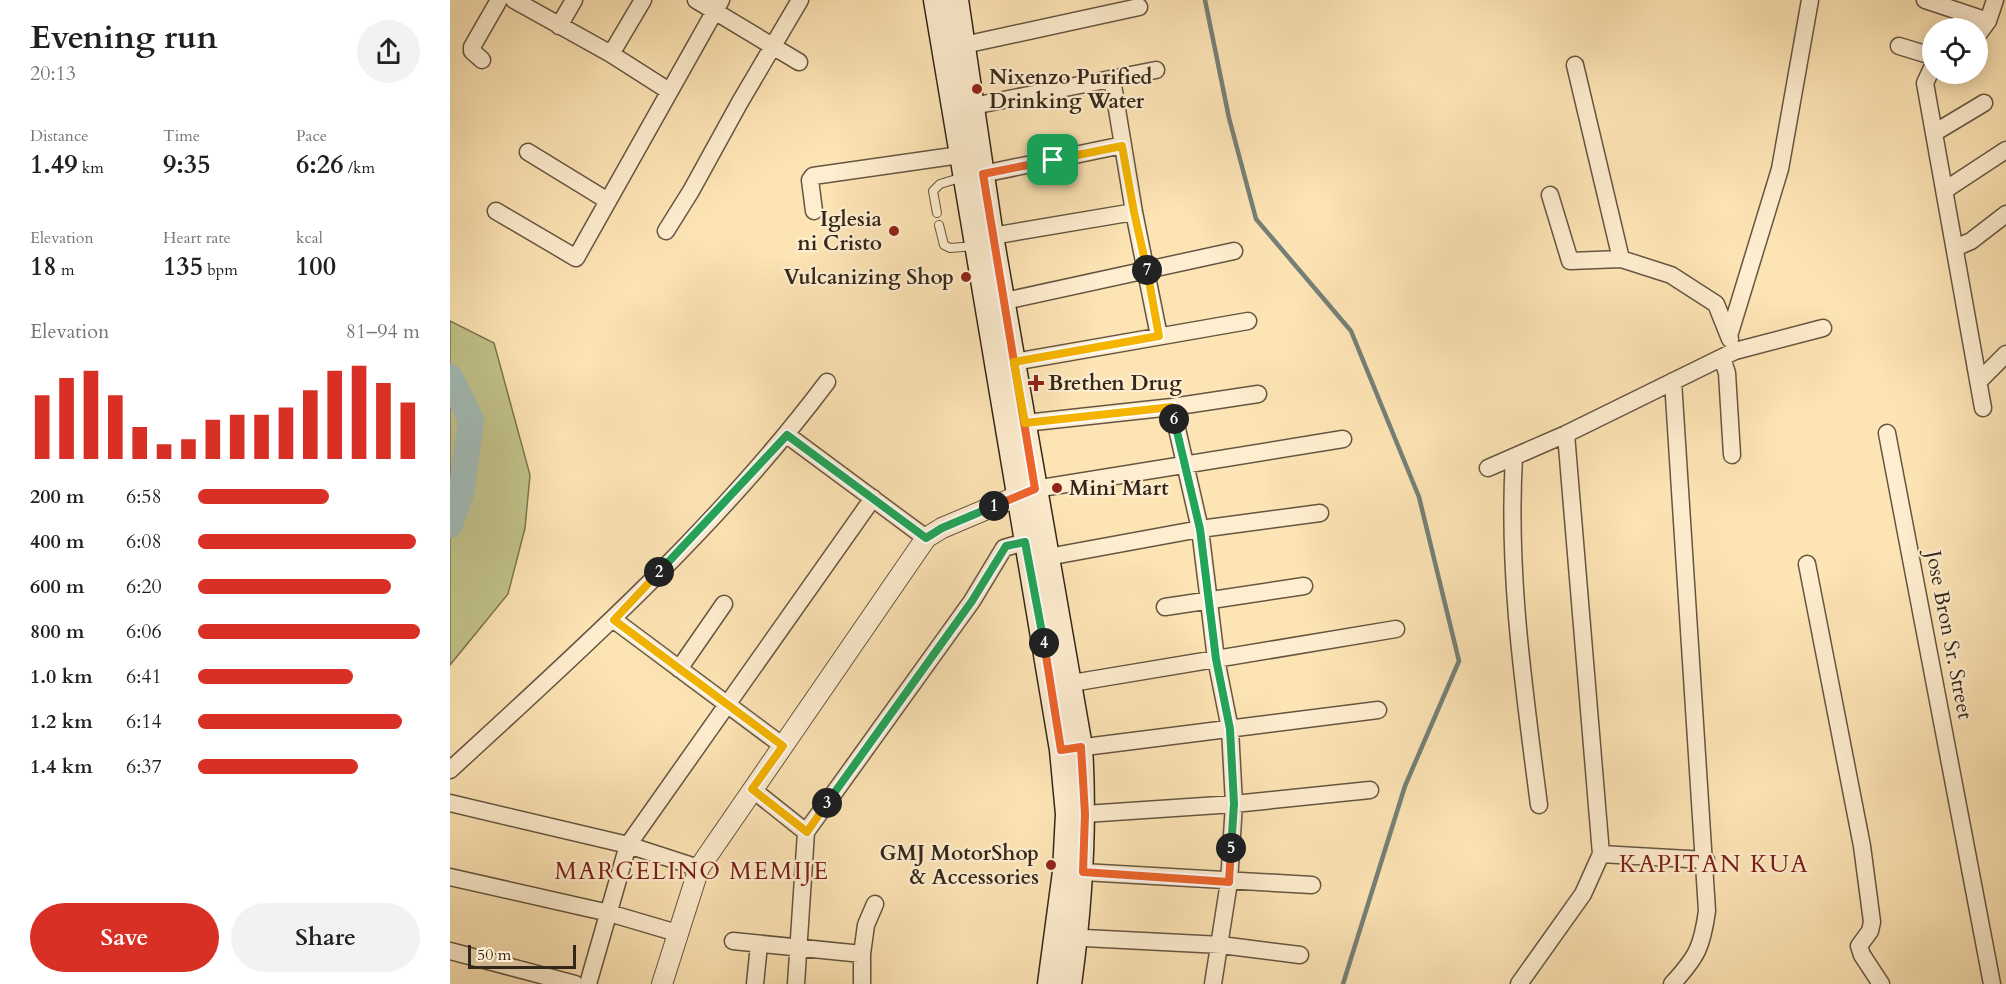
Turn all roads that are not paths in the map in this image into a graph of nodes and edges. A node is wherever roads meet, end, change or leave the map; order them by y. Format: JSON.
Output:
{"nodes":[{"id":1,"x":499,"y":0,"type":"edge"},
{"id":2,"x":514,"y":0,"type":"edge"},
{"id":3,"x":574,"y":0,"type":"edge"},
{"id":4,"x":643,"y":0,"type":"edge"},
{"id":5,"x":696,"y":0,"type":"edge"},
{"id":6,"x":800,"y":0,"type":"edge"},
{"id":7,"x":935,"y":0,"type":"edge"},
{"id":8,"x":957,"y":0,"type":"edge"},
{"id":9,"x":1810,"y":0,"type":"edge"},
{"id":10,"x":1925,"y":0,"type":"edge"},
{"id":11,"x":1995,"y":0,"type":"edge"},
{"id":12,"x":718,"y":6,"type":"edge"},
{"id":13,"x":1139,"y":7,"type":"dead end"},
{"id":14,"x":1979,"y":18,"type":"edge"},
{"id":15,"x":1988,"y":21,"type":"edge"},
{"id":16,"x":559,"y":26,"type":"junction"},
{"id":17,"x":964,"y":45,"type":"junction"},
{"id":18,"x":773,"y":46,"type":"junction"},
{"id":19,"x":1899,"y":46,"type":"dead end"},
{"id":20,"x":1922,"y":53,"type":"edge"},
{"id":21,"x":611,"y":54,"type":"junction"},
{"id":22,"x":482,"y":60,"type":"dead end"},
{"id":23,"x":799,"y":62,"type":"dead end"},
{"id":24,"x":1575,"y":65,"type":"dead end"},
{"id":25,"x":1156,"y":70,"type":"dead end"},
{"id":26,"x":1112,"y":79,"type":"junction"},
{"id":27,"x":1926,"y":84,"type":"edge"},
{"id":28,"x":669,"y":91,"type":"junction"},
{"id":29,"x":1984,"y":103,"type":"dead end"},
{"id":30,"x":974,"y":106,"type":"junction"},
{"id":31,"x":1934,"y":133,"type":"junction"},
{"id":32,"x":1122,"y":146,"type":"junction"},
{"id":33,"x":2006,"y":150,"type":"edge"},
{"id":34,"x":528,"y":152,"type":"dead end"},
{"id":35,"x":969,"y":169,"type":"junction"},
{"id":36,"x":1945,"y":190,"type":"junction"},
{"id":37,"x":1550,"y":195,"type":"dead end"},
{"id":38,"x":608,"y":201,"type":"junction"},
{"id":39,"x":496,"y":211,"type":"dead end"},
{"id":40,"x":814,"y":211,"type":"dead end"},
{"id":41,"x":1134,"y":212,"type":"junction"},
{"id":42,"x":937,"y":213,"type":"dead end"},
{"id":43,"x":2006,"y":214,"type":"edge"},
{"id":44,"x":939,"y":225,"type":"dead end"},
{"id":45,"x":666,"y":231,"type":"dead end"},
{"id":46,"x":983,"y":241,"type":"junction"},
{"id":47,"x":1955,"y":248,"type":"junction"},
{"id":48,"x":1234,"y":251,"type":"dead end"},
{"id":49,"x":1621,"y":259,"type":"junction"},
{"id":50,"x":1147,"y":270,"type":"junction"},
{"id":51,"x":1005,"y":301,"type":"junction"},
{"id":52,"x":1248,"y":321,"type":"dead end"},
{"id":53,"x":1823,"y":328,"type":"dead end"},
{"id":54,"x":1159,"y":336,"type":"junction"},
{"id":55,"x":1728,"y":348,"type":"junction"},
{"id":56,"x":2006,"y":354,"type":"edge"},
{"id":57,"x":1014,"y":362,"type":"junction"},
{"id":58,"x":1672,"y":381,"type":"junction"},
{"id":59,"x":1978,"y":381,"type":"junction"},
{"id":60,"x":827,"y":382,"type":"dead end"},
{"id":61,"x":1258,"y":394,"type":"dead end"},
{"id":62,"x":1172,"y":407,"type":"junction"},
{"id":63,"x":1983,"y":408,"type":"dead end"},
{"id":64,"x":1025,"y":423,"type":"junction"},
{"id":65,"x":1887,"y":433,"type":"dead end"},
{"id":66,"x":1566,"y":434,"type":"junction"},
{"id":67,"x":787,"y":435,"type":"junction"},
{"id":68,"x":1343,"y":439,"type":"dead end"},
{"id":69,"x":1732,"y":454,"type":"dead end"},
{"id":70,"x":1514,"y":457,"type":"junction"},
{"id":71,"x":1184,"y":465,"type":"junction"},
{"id":72,"x":1488,"y":468,"type":"dead end"},
{"id":73,"x":1026,"y":493,"type":"junction"},
{"id":74,"x":873,"y":498,"type":"junction"},
{"id":75,"x":1320,"y":513,"type":"dead end"},
{"id":76,"x":1200,"y":529,"type":"junction"},
{"id":77,"x":926,"y":538,"type":"junction"},
{"id":78,"x":1034,"y":553,"type":"junction"},
{"id":79,"x":1807,"y":564,"type":"dead end"},
{"id":80,"x":1304,"y":586,"type":"dead end"},
{"id":81,"x":1209,"y":600,"type":"junction"},
{"id":82,"x":724,"y":604,"type":"dead end"},
{"id":83,"x":1165,"y":606,"type":"dead end"},
{"id":84,"x":614,"y":620,"type":"junction"},
{"id":85,"x":1396,"y":628,"type":"dead end"},
{"id":86,"x":1216,"y":659,"type":"junction"},
{"id":87,"x":679,"y":669,"type":"junction"},
{"id":88,"x":1072,"y":683,"type":"junction"},
{"id":89,"x":727,"y":707,"type":"junction"},
{"id":90,"x":1378,"y":710,"type":"dead end"},
{"id":91,"x":1230,"y":729,"type":"junction"},
{"id":92,"x":783,"y":746,"type":"junction"},
{"id":93,"x":1071,"y":749,"type":"junction"},
{"id":94,"x":450,"y":770,"type":"edge"},
{"id":95,"x":752,"y":789,"type":"junction"},
{"id":96,"x":1370,"y":790,"type":"dead end"},
{"id":97,"x":450,"y":803,"type":"edge"},
{"id":98,"x":1234,"y":804,"type":"junction"},
{"id":99,"x":1539,"y":805,"type":"dead end"},
{"id":100,"x":1085,"y":814,"type":"junction"},
{"id":101,"x":807,"y":832,"type":"junction"},
{"id":102,"x":628,"y":845,"type":"junction"},
{"id":103,"x":1601,"y":854,"type":"junction"},
{"id":104,"x":1706,"y":860,"type":"junction"},
{"id":105,"x":699,"y":868,"type":"junction"},
{"id":106,"x":1083,"y":872,"type":"junction"},
{"id":107,"x":450,"y":877,"type":"edge"},
{"id":108,"x":1229,"y":882,"type":"junction"},
{"id":109,"x":1312,"y":885,"type":"dead end"},
{"id":110,"x":875,"y":904,"type":"dead end"},
{"id":111,"x":609,"y":913,"type":"junction"},
{"id":112,"x":677,"y":933,"type":"junction"},
{"id":113,"x":1067,"y":937,"type":"junction"},
{"id":114,"x":733,"y":941,"type":"dead end"},
{"id":115,"x":759,"y":945,"type":"junction"},
{"id":116,"x":1221,"y":945,"type":"junction"},
{"id":117,"x":798,"y":947,"type":"junction"},
{"id":118,"x":450,"y":951,"type":"edge"},
{"id":119,"x":862,"y":954,"type":"junction"},
{"id":120,"x":1300,"y":955,"type":"dead end"},
{"id":121,"x":575,"y":984,"type":"edge"},
{"id":122,"x":588,"y":984,"type":"edge"},
{"id":123,"x":662,"y":984,"type":"edge"},
{"id":124,"x":755,"y":984,"type":"edge"},
{"id":125,"x":796,"y":984,"type":"edge"},
{"id":126,"x":862,"y":984,"type":"edge"},
{"id":127,"x":1049,"y":984,"type":"edge"},
{"id":128,"x":1070,"y":984,"type":"edge"},
{"id":129,"x":1213,"y":984,"type":"edge"},
{"id":130,"x":1519,"y":984,"type":"edge"},
{"id":131,"x":1672,"y":984,"type":"edge"},
{"id":132,"x":1881,"y":984,"type":"edge"},
{"id":133,"x":1992,"y":984,"type":"edge"}],
"edges":[{"from":1,"to":22,"type":"street"},
{"from":2,"to":16,"type":"street"},
{"from":3,"to":16,"type":"street"},
{"from":4,"to":21,"type":"street"},
{"from":5,"to":12,"type":"street"},
{"from":6,"to":18,"type":"street"},
{"from":7,"to":35,"type":"main road"},
{"from":8,"to":17,"type":"main road"},
{"from":9,"to":55,"type":"street"},
{"from":10,"to":14,"type":"street"},
{"from":11,"to":15,"type":"street"},
{"from":12,"to":18,"type":"street"},
{"from":12,"to":28,"type":"street"},
{"from":13,"to":17,"type":"street"},
{"from":16,"to":21,"type":"street"},
{"from":17,"to":30,"type":"main road"},
{"from":18,"to":23,"type":"street"},
{"from":18,"to":45,"type":"street"},
{"from":19,"to":20,"type":"street"},
{"from":21,"to":28,"type":"street"},
{"from":24,"to":49,"type":"street"},
{"from":25,"to":26,"type":"street"},
{"from":26,"to":30,"type":"street"},
{"from":26,"to":32,"type":"street"},
{"from":27,"to":31,"type":"street"},
{"from":28,"to":38,"type":"street"},
{"from":29,"to":31,"type":"street"},
{"from":30,"to":35,"type":"main road"},
{"from":31,"to":36,"type":"street"},
{"from":32,"to":35,"type":"street"},
{"from":32,"to":41,"type":"street"},
{"from":33,"to":36,"type":"street"},
{"from":34,"to":38,"type":"street"},
{"from":35,"to":40,"type":"street"},
{"from":35,"to":42,"type":"lane"},
{"from":35,"to":46,"type":"main road"},
{"from":36,"to":47,"type":"street"},
{"from":37,"to":49,"type":"street"},
{"from":38,"to":39,"type":"street"},
{"from":41,"to":46,"type":"street"},
{"from":41,"to":50,"type":"street"},
{"from":43,"to":47,"type":"street"},
{"from":44,"to":46,"type":"lane"},
{"from":46,"to":51,"type":"main road"},
{"from":46,"to":73,"type":"main road"},
{"from":47,"to":59,"type":"street"},
{"from":48,"to":50,"type":"street"},
{"from":49,"to":55,"type":"street"},
{"from":50,"to":51,"type":"street"},
{"from":50,"to":54,"type":"street"},
{"from":51,"to":57,"type":"main road"},
{"from":52,"to":54,"type":"street"},
{"from":53,"to":55,"type":"street"},
{"from":54,"to":57,"type":"street"},
{"from":55,"to":58,"type":"street"},
{"from":55,"to":69,"type":"street"},
{"from":56,"to":59,"type":"street"},
{"from":57,"to":64,"type":"main road"},
{"from":58,"to":66,"type":"street"},
{"from":58,"to":104,"type":"street"},
{"from":59,"to":63,"type":"street"},
{"from":60,"to":67,"type":"street"},
{"from":61,"to":62,"type":"street"},
{"from":62,"to":64,"type":"street"},
{"from":62,"to":71,"type":"street"},
{"from":64,"to":73,"type":"main road"},
{"from":65,"to":133,"type":"street","name":"Jose Bron Sr. Street"},
{"from":66,"to":70,"type":"street"},
{"from":66,"to":103,"type":"street"},
{"from":67,"to":74,"type":"street"},
{"from":67,"to":84,"type":"street"},
{"from":68,"to":71,"type":"street"},
{"from":70,"to":72,"type":"street"},
{"from":70,"to":99,"type":"street"},
{"from":71,"to":73,"type":"street"},
{"from":71,"to":76,"type":"street"},
{"from":73,"to":77,"type":"street"},
{"from":73,"to":78,"type":"main road"},
{"from":74,"to":77,"type":"street"},
{"from":74,"to":89,"type":"street"},
{"from":75,"to":76,"type":"street"},
{"from":76,"to":78,"type":"street"},
{"from":76,"to":81,"type":"street"},
{"from":77,"to":92,"type":"street"},
{"from":78,"to":88,"type":"main road"},
{"from":78,"to":93,"type":"main road"},
{"from":78,"to":101,"type":"street"},
{"from":79,"to":132,"type":"street"},
{"from":80,"to":81,"type":"street"},
{"from":81,"to":83,"type":"street"},
{"from":81,"to":86,"type":"street"},
{"from":82,"to":87,"type":"street"},
{"from":84,"to":87,"type":"street"},
{"from":84,"to":94,"type":"street"},
{"from":85,"to":86,"type":"street"},
{"from":86,"to":88,"type":"street"},
{"from":86,"to":91,"type":"street"},
{"from":87,"to":89,"type":"street"},
{"from":88,"to":93,"type":"main road"},
{"from":89,"to":92,"type":"street"},
{"from":89,"to":102,"type":"street"},
{"from":90,"to":91,"type":"street"},
{"from":91,"to":93,"type":"street"},
{"from":91,"to":98,"type":"street"},
{"from":92,"to":95,"type":"street"},
{"from":93,"to":100,"type":"main road"},
{"from":93,"to":113,"type":"main road"},
{"from":95,"to":101,"type":"street"},
{"from":95,"to":105,"type":"street"},
{"from":96,"to":98,"type":"street"},
{"from":97,"to":102,"type":"street"},
{"from":98,"to":100,"type":"street"},
{"from":98,"to":108,"type":"street"},
{"from":100,"to":106,"type":"main road"},
{"from":101,"to":117,"type":"street"},
{"from":102,"to":105,"type":"street"},
{"from":102,"to":111,"type":"street"},
{"from":103,"to":104,"type":"street"},
{"from":103,"to":130,"type":"street"},
{"from":104,"to":131,"type":"street"},
{"from":105,"to":112,"type":"street"},
{"from":106,"to":108,"type":"street"},
{"from":106,"to":113,"type":"main road"},
{"from":107,"to":111,"type":"street"},
{"from":108,"to":109,"type":"street"},
{"from":108,"to":116,"type":"street"},
{"from":110,"to":119,"type":"street"},
{"from":111,"to":112,"type":"street"},
{"from":111,"to":122,"type":"street"},
{"from":112,"to":123,"type":"street"},
{"from":113,"to":116,"type":"street"},
{"from":113,"to":127,"type":"main road"},
{"from":113,"to":128,"type":"main road"},
{"from":114,"to":115,"type":"street"},
{"from":115,"to":117,"type":"street"},
{"from":115,"to":124,"type":"street"},
{"from":116,"to":120,"type":"street"},
{"from":116,"to":129,"type":"street"},
{"from":117,"to":119,"type":"street"},
{"from":117,"to":125,"type":"street"},
{"from":118,"to":121,"type":"street"},
{"from":119,"to":126,"type":"street"}]}
